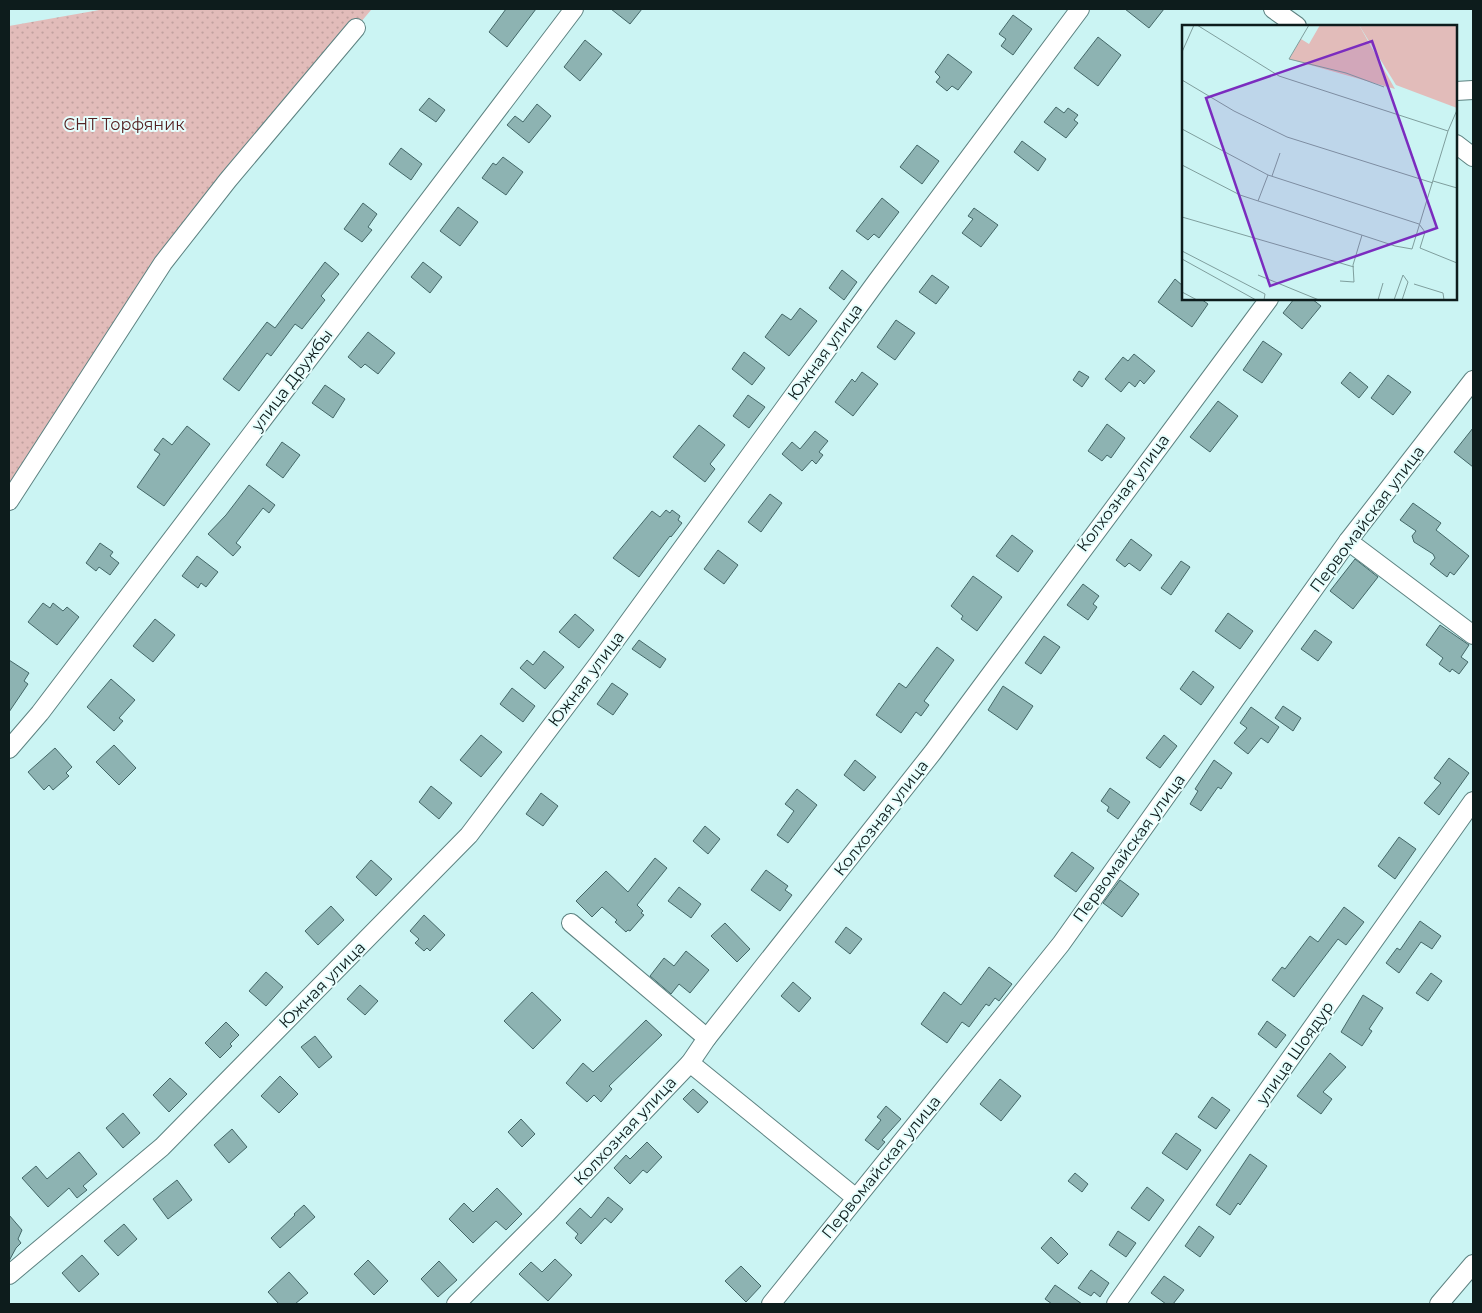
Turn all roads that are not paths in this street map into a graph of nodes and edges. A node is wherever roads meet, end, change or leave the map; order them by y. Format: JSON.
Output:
{"nodes":[{"id":1,"x":574,"y":9,"type":"edge"},
{"id":2,"x":1080,"y":9,"type":"edge"},
{"id":3,"x":1273,"y":9,"type":"edge"},
{"id":4,"x":1296,"y":25,"type":"edge"},
{"id":5,"x":356,"y":28,"type":"dead end"},
{"id":6,"x":1473,"y":90,"type":"edge"},
{"id":7,"x":1457,"y":91,"type":"edge"},
{"id":8,"x":1457,"y":145,"type":"edge"},
{"id":9,"x":1473,"y":157,"type":"edge"},
{"id":10,"x":1268,"y":300,"type":"edge"},
{"id":11,"x":1473,"y":380,"type":"edge"},
{"id":12,"x":9,"y":500,"type":"edge"},
{"id":13,"x":1348,"y":541,"type":"junction"},
{"id":14,"x":1473,"y":635,"type":"edge"},
{"id":15,"x":9,"y":748,"type":"edge"},
{"id":16,"x":1473,"y":801,"type":"edge"},
{"id":17,"x":570,"y":923,"type":"dead end"},
{"id":18,"x":706,"y":1038,"type":"junction"},
{"id":19,"x":690,"y":1062,"type":"junction"},
{"id":20,"x":856,"y":1198,"type":"junction"},
{"id":21,"x":1473,"y":1264,"type":"edge"},
{"id":22,"x":9,"y":1275,"type":"edge"},
{"id":23,"x":456,"y":1304,"type":"edge"},
{"id":24,"x":771,"y":1304,"type":"edge"},
{"id":25,"x":1116,"y":1304,"type":"edge"},
{"id":26,"x":1439,"y":1304,"type":"edge"}],
"edges":[{"from":1,"to":15,"type":"street","name":"улица Дружбы"},
{"from":2,"to":22,"type":"street","name":"Южная улица"},
{"from":3,"to":4,"type":"street"},
{"from":5,"to":12,"type":"street"},
{"from":6,"to":7,"type":"street"},
{"from":8,"to":9,"type":"street"},
{"from":10,"to":18,"type":"street","name":"Колхозная улица"},
{"from":11,"to":13,"type":"street","name":"Первомайская улица"},
{"from":13,"to":14,"type":"street"},
{"from":13,"to":20,"type":"street","name":"Первомайская улица"},
{"from":16,"to":25,"type":"street","name":"улица Шоядур"},
{"from":17,"to":18,"type":"street"},
{"from":18,"to":19,"type":"street","name":"Колхозная улица"},
{"from":19,"to":20,"type":"street"},
{"from":19,"to":23,"type":"street","name":"Колхозная улица"},
{"from":20,"to":24,"type":"street","name":"Первомайская улица"},
{"from":21,"to":26,"type":"street"}]}
